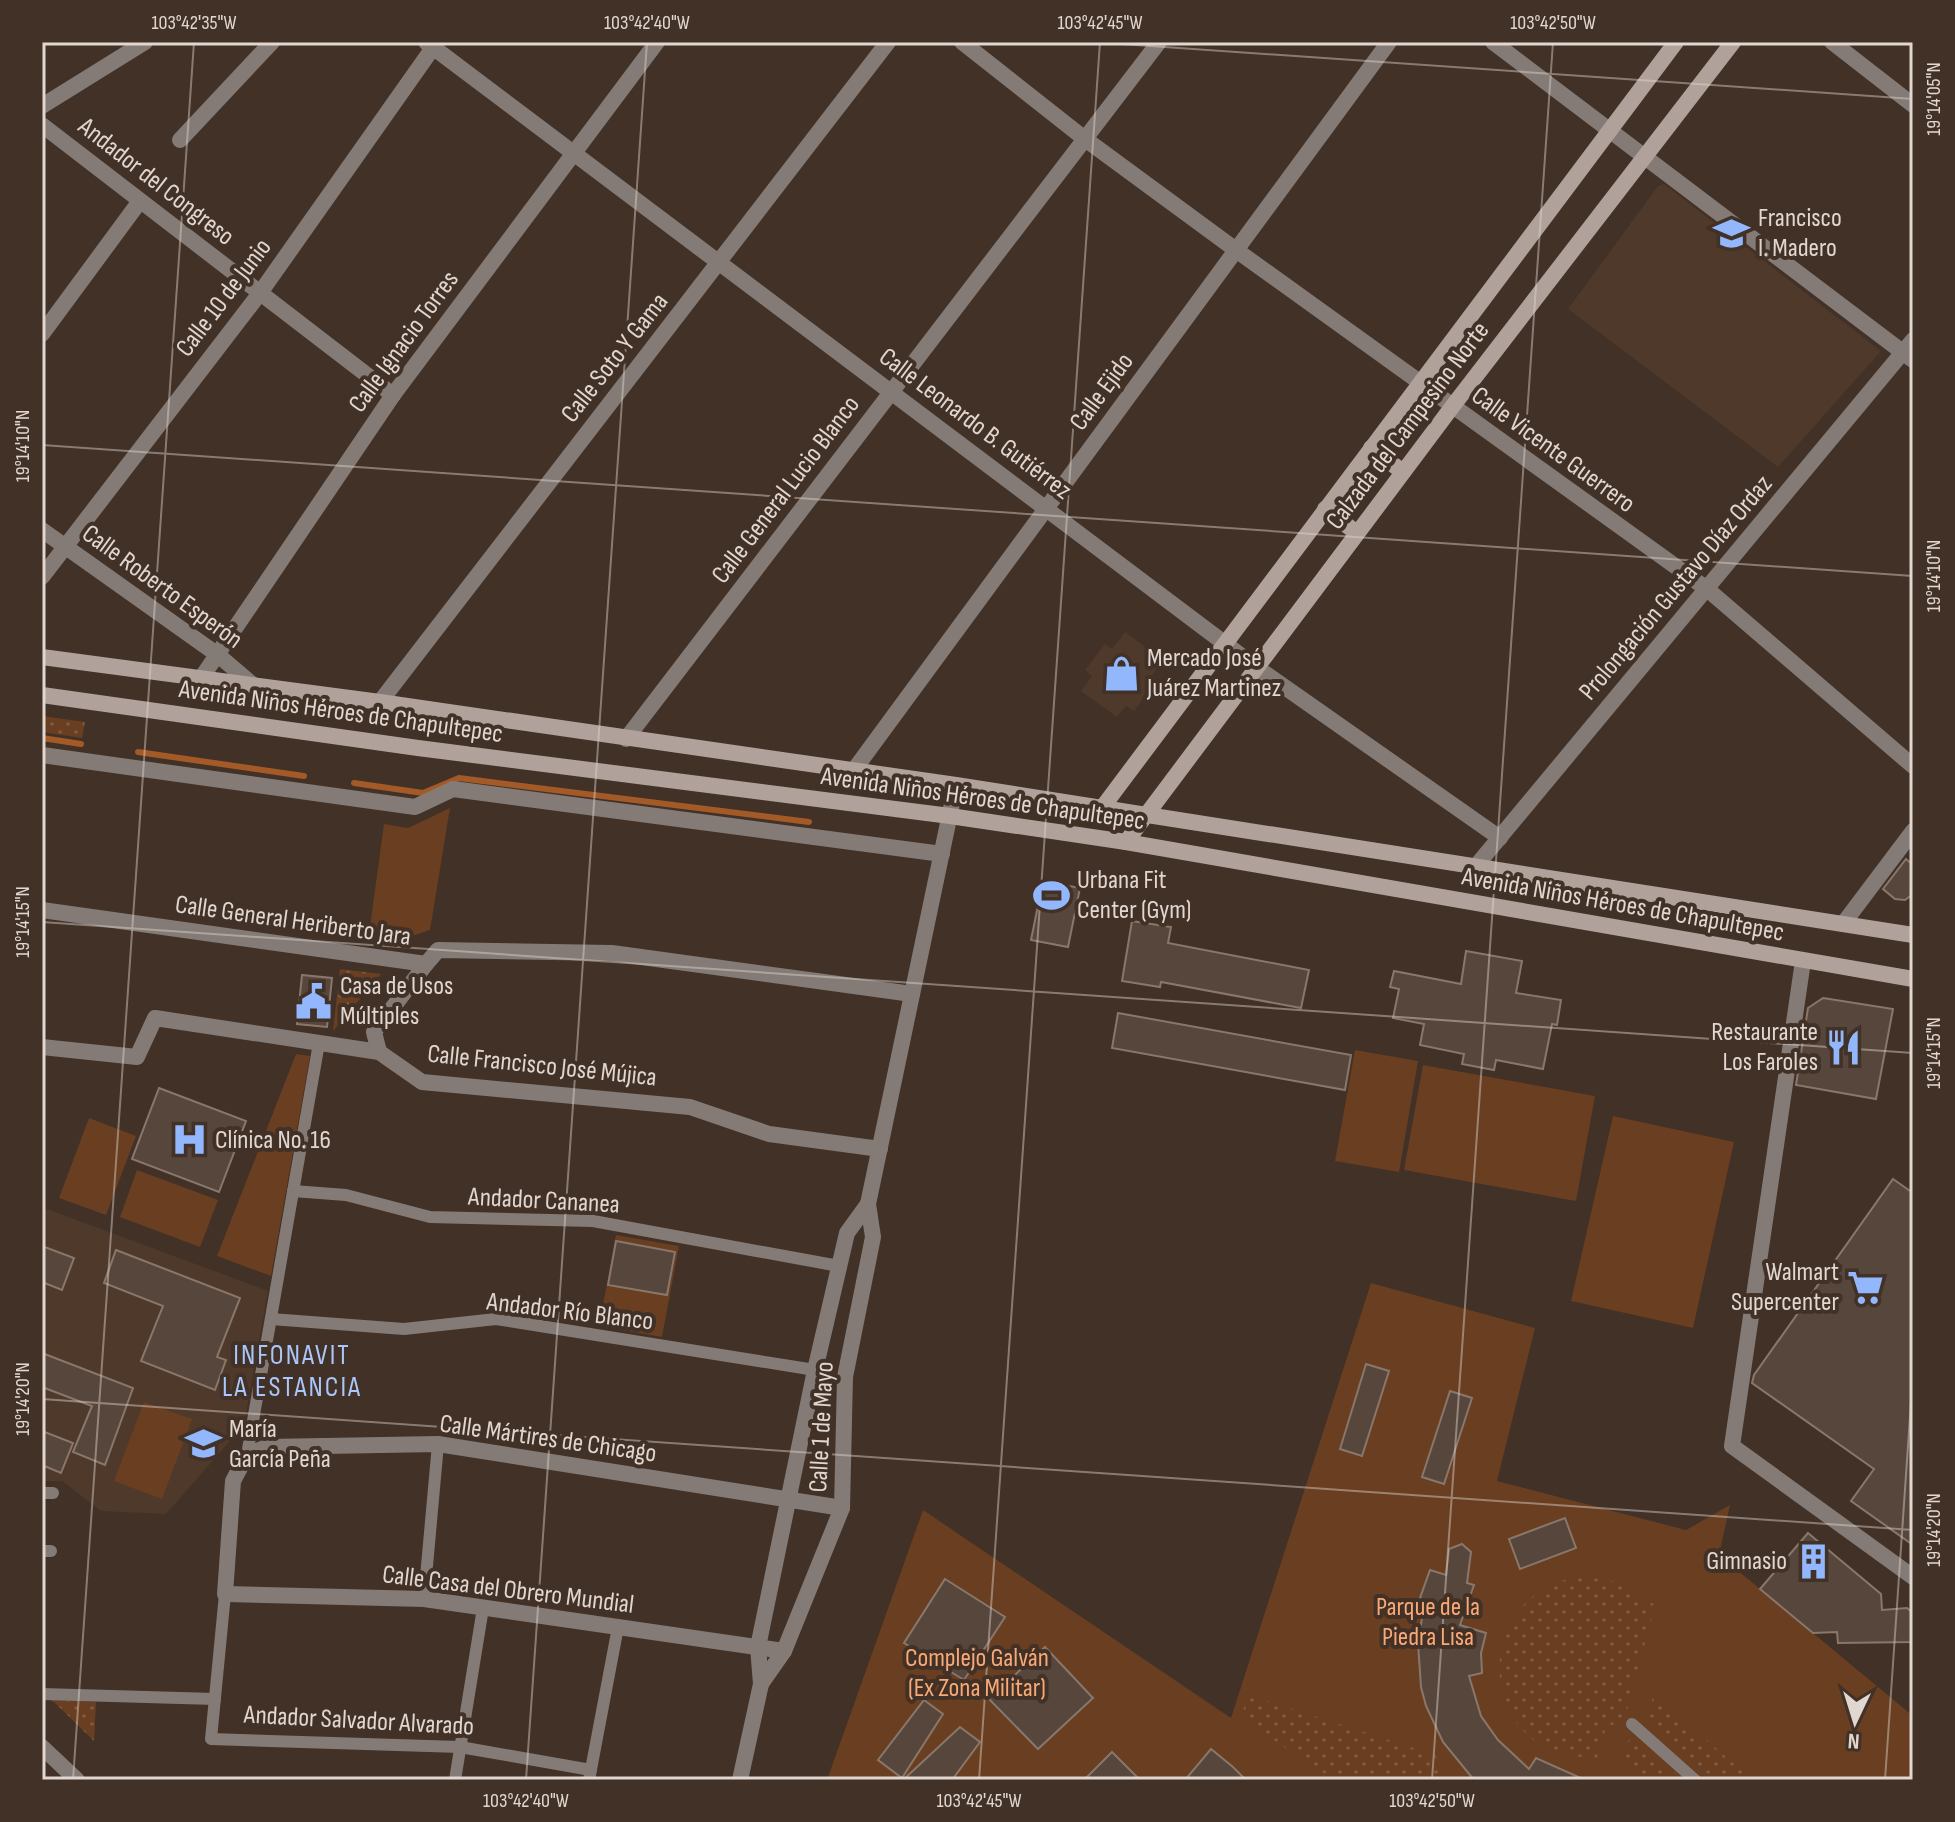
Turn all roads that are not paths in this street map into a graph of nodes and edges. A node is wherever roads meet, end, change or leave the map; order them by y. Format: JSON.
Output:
{"nodes":[{"id":1,"x":145,"y":42,"type":"edge"},
{"id":2,"x":272,"y":42,"type":"edge"},
{"id":3,"x":657,"y":42,"type":"edge"},
{"id":4,"x":888,"y":42,"type":"edge"},
{"id":5,"x":962,"y":42,"type":"edge"},
{"id":6,"x":1159,"y":42,"type":"edge"},
{"id":7,"x":1389,"y":42,"type":"edge"},
{"id":8,"x":1493,"y":42,"type":"edge"},
{"id":9,"x":1676,"y":42,"type":"edge"},
{"id":10,"x":1733,"y":42,"type":"edge"},
{"id":11,"x":1832,"y":42,"type":"edge"},
{"id":12,"x":432,"y":44,"type":"edge"},
{"id":13,"x":1913,"y":105,"type":"edge"},
{"id":14,"x":42,"y":106,"type":"edge"},
{"id":15,"x":42,"y":125,"type":"edge"},
{"id":16,"x":1610,"y":131,"type":"junction"},
{"id":17,"x":1085,"y":139,"type":"junction"},
{"id":18,"x":180,"y":140,"type":"dead end"},
{"id":19,"x":574,"y":153,"type":"junction"},
{"id":20,"x":1645,"y":157,"type":"junction"},
{"id":21,"x":140,"y":201,"type":"junction"},
{"id":22,"x":1236,"y":250,"type":"junction"},
{"id":23,"x":719,"y":262,"type":"junction"},
{"id":24,"x":260,"y":293,"type":"junction"},
{"id":25,"x":42,"y":334,"type":"edge"},
{"id":26,"x":1910,"y":351,"type":"edge"},
{"id":27,"x":1420,"y":383,"type":"junction"},
{"id":28,"x":892,"y":392,"type":"junction"},
{"id":29,"x":393,"y":395,"type":"junction"},
{"id":30,"x":1452,"y":407,"type":"junction"},
{"id":31,"x":1371,"y":448,"type":"junction"},
{"id":32,"x":1403,"y":472,"type":"junction"},
{"id":33,"x":1046,"y":508,"type":"junction"},
{"id":34,"x":1325,"y":509,"type":"junction"},
{"id":35,"x":42,"y":530,"type":"edge"},
{"id":36,"x":1357,"y":533,"type":"junction"},
{"id":37,"x":66,"y":548,"type":"junction"},
{"id":38,"x":42,"y":577,"type":"edge"},
{"id":39,"x":1707,"y":589,"type":"junction"},
{"id":40,"x":1224,"y":643,"type":"junction"},
{"id":41,"x":218,"y":655,"type":"junction"},
{"id":42,"x":42,"y":657,"type":"edge"},
{"id":43,"x":1256,"y":667,"type":"junction"},
{"id":44,"x":202,"y":677,"type":"junction"},
{"id":45,"x":252,"y":684,"type":"junction"},
{"id":46,"x":42,"y":695,"type":"edge"},
{"id":47,"x":380,"y":702,"type":"junction"},
{"id":48,"x":626,"y":739,"type":"junction"},
{"id":49,"x":42,"y":755,"type":"edge"},
{"id":50,"x":1913,"y":766,"type":"edge"},
{"id":51,"x":854,"y":770,"type":"junction"},
{"id":52,"x":956,"y":785,"type":"junction"},
{"id":53,"x":1102,"y":808,"type":"junction"},
{"id":54,"x":1144,"y":814,"type":"junction"},
{"id":55,"x":950,"y":816,"type":"junction"},
{"id":56,"x":1913,"y":831,"type":"edge"},
{"id":57,"x":1500,"y":838,"type":"junction"},
{"id":58,"x":1126,"y":842,"type":"junction"},
{"id":59,"x":942,"y":854,"type":"junction"},
{"id":60,"x":1476,"y":866,"type":"junction"},
{"id":61,"x":42,"y":910,"type":"edge"},
{"id":62,"x":1843,"y":924,"type":"junction"},
{"id":63,"x":1913,"y":935,"type":"edge"},
{"id":64,"x":1803,"y":961,"type":"junction"},
{"id":65,"x":426,"y":964,"type":"junction"},
{"id":66,"x":1913,"y":979,"type":"edge"},
{"id":67,"x":912,"y":994,"type":"junction"},
{"id":68,"x":319,"y":1043,"type":"junction"},
{"id":69,"x":42,"y":1047,"type":"edge"},
{"id":70,"x":379,"y":1052,"type":"junction"},
{"id":71,"x":880,"y":1149,"type":"junction"},
{"id":72,"x":293,"y":1191,"type":"junction"},
{"id":73,"x":868,"y":1204,"type":"junction"},
{"id":74,"x":839,"y":1266,"type":"junction"},
{"id":75,"x":271,"y":1319,"type":"junction"},
{"id":76,"x":815,"y":1370,"type":"junction"},
{"id":77,"x":438,"y":1444,"type":"junction"},
{"id":78,"x":247,"y":1455,"type":"junction"},
{"id":79,"x":789,"y":1500,"type":"junction"},
{"id":80,"x":842,"y":1508,"type":"junction"},
{"id":81,"x":1913,"y":1577,"type":"edge"},
{"id":82,"x":225,"y":1594,"type":"junction"},
{"id":83,"x":424,"y":1599,"type":"junction"},
{"id":84,"x":483,"y":1608,"type":"junction"},
{"id":85,"x":618,"y":1627,"type":"junction"},
{"id":86,"x":758,"y":1647,"type":"junction"},
{"id":87,"x":784,"y":1651,"type":"junction"},
{"id":88,"x":761,"y":1684,"type":"junction"},
{"id":89,"x":42,"y":1694,"type":"edge"},
{"id":90,"x":215,"y":1699,"type":"junction"},
{"id":91,"x":1632,"y":1724,"type":"dead end"},
{"id":92,"x":460,"y":1747,"type":"junction"},
{"id":93,"x":45,"y":1755,"type":"edge"},
{"id":94,"x":590,"y":1775,"type":"edge"},
{"id":95,"x":77,"y":1780,"type":"edge"},
{"id":96,"x":455,"y":1780,"type":"edge"},
{"id":97,"x":740,"y":1780,"type":"edge"},
{"id":98,"x":1695,"y":1780,"type":"edge"}],
"edges":[{"from":1,"to":14,"type":"street"},
{"from":2,"to":18,"type":"street"},
{"from":3,"to":19,"type":"street","name":"Calle Ignacio Torres"},
{"from":4,"to":23,"type":"street","name":"Calle Soto Y Gama"},
{"from":5,"to":17,"type":"street","name":"Calle Vicente Guerrero"},
{"from":6,"to":17,"type":"street","name":"Calle General Lucio Blanco"},
{"from":7,"to":22,"type":"street","name":"Calle Ejido"},
{"from":8,"to":16,"type":"street"},
{"from":9,"to":16,"type":"main road","name":"Calzada del Campesino Norte"},
{"from":10,"to":20,"type":"main road","name":"Calzada del Campesino Norte"},
{"from":11,"to":13,"type":"street"},
{"from":12,"to":19,"type":"street","name":"Calle Leonardo B. Gutiérrez"},
{"from":12,"to":24,"type":"street","name":"Calle 10 de Junio"},
{"from":15,"to":21,"type":"street","name":"Andador del Congreso"},
{"from":16,"to":20,"type":"street"},
{"from":16,"to":27,"type":"main road","name":"Calzada del Campesino Norte"},
{"from":17,"to":22,"type":"street","name":"Calle Vicente Guerrero"},
{"from":17,"to":28,"type":"street","name":"Calle General Lucio Blanco"},
{"from":19,"to":23,"type":"street","name":"Calle Leonardo B. Gutiérrez"},
{"from":19,"to":29,"type":"street","name":"Calle Ignacio Torres"},
{"from":20,"to":26,"type":"street"},
{"from":20,"to":30,"type":"main road","name":"Calzada del Campesino Norte"},
{"from":21,"to":24,"type":"street","name":"Andador del Congreso"},
{"from":21,"to":25,"type":"street"},
{"from":22,"to":27,"type":"street","name":"Calle Vicente Guerrero"},
{"from":22,"to":33,"type":"street","name":"Calle Ejido"},
{"from":23,"to":28,"type":"street","name":"Calle Leonardo B. Gutiérrez"},
{"from":23,"to":47,"type":"street","name":"Calle Soto Y Gama"},
{"from":24,"to":29,"type":"street","name":"Andador del Congreso"},
{"from":24,"to":37,"type":"street","name":"Calle 10 de Junio"},
{"from":26,"to":39,"type":"street","name":"Prolongación Gustavo Díaz Ordaz"},
{"from":27,"to":30,"type":"street","name":"Calle Vicente Guerrero"},
{"from":27,"to":31,"type":"main road","name":"Calzada del Campesino Norte"},
{"from":28,"to":33,"type":"street","name":"Calle Leonardo B. Gutiérrez"},
{"from":28,"to":48,"type":"street","name":"Calle General Lucio Blanco"},
{"from":29,"to":41,"type":"street","name":"Calle Ignacio Torres"},
{"from":30,"to":32,"type":"main road","name":"Calzada del Campesino Norte"},
{"from":30,"to":39,"type":"street","name":"Calle Vicente Guerrero"},
{"from":31,"to":32,"type":"main road"},
{"from":31,"to":34,"type":"main road","name":"Calzada del Campesino Norte"},
{"from":32,"to":36,"type":"main road","name":"Calzada del Campesino Norte"},
{"from":33,"to":40,"type":"street","name":"Calle Leonardo B. Gutiérrez"},
{"from":33,"to":51,"type":"street","name":"Calle Ejido"},
{"from":34,"to":36,"type":"main road"},
{"from":34,"to":40,"type":"main road","name":"Calzada del Campesino Norte"},
{"from":35,"to":37,"type":"street","name":"Calle Roberto Esperón"},
{"from":36,"to":43,"type":"main road","name":"Calzada del Campesino Norte"},
{"from":37,"to":38,"type":"street","name":"Calle 10 de Junio"},
{"from":37,"to":41,"type":"street","name":"Calle Roberto Esperón"},
{"from":39,"to":50,"type":"street","name":"Calle Vicente Guerrero"},
{"from":39,"to":57,"type":"street","name":"Prolongación Gustavo Díaz Ordaz"},
{"from":40,"to":43,"type":"street","name":"Calle Leonardo B. Gutiérrez"},
{"from":40,"to":53,"type":"main road","name":"Calzada del Campesino Norte"},
{"from":41,"to":44,"type":"street","name":"Calle Ignacio Torres"},
{"from":41,"to":45,"type":"street","name":"Calle Roberto Esperón"},
{"from":42,"to":44,"type":"main road","name":"Avenida Niños Héroes de Chapultepec"},
{"from":43,"to":54,"type":"main road","name":"Calzada del Campesino Norte"},
{"from":43,"to":57,"type":"street","name":"Calle Leonardo B. Gutiérrez"},
{"from":44,"to":45,"type":"main road","name":"Avenida Niños Héroes de Chapultepec"},
{"from":45,"to":47,"type":"main road","name":"Avenida Niños Héroes de Chapultepec"},
{"from":46,"to":55,"type":"main road","name":"Avenida Niños Héroes de Chapultepec"},
{"from":47,"to":48,"type":"main road","name":"Avenida Niños Héroes de Chapultepec"},
{"from":48,"to":51,"type":"main road","name":"Avenida Niños Héroes de Chapultepec"},
{"from":49,"to":59,"type":"street"},
{"from":51,"to":52,"type":"main road","name":"Avenida Niños Héroes de Chapultepec"},
{"from":52,"to":53,"type":"main road","name":"Avenida Niños Héroes de Chapultepec"},
{"from":52,"to":55,"type":"street","name":"Calle 1 de Mayo"},
{"from":53,"to":54,"type":"main road","name":"Avenida Niños Héroes de Chapultepec"},
{"from":54,"to":58,"type":"main road","name":"Calzada del Campesino Norte"},
{"from":54,"to":60,"type":"main road","name":"Avenida Niños Héroes de Chapultepec"},
{"from":55,"to":58,"type":"main road","name":"Avenida Niños Héroes de Chapultepec"},
{"from":55,"to":59,"type":"street","name":"Calle 1 de Mayo"},
{"from":56,"to":62,"type":"street"},
{"from":57,"to":60,"type":"street","name":"Prolongación Gustavo Díaz Ordaz"},
{"from":58,"to":64,"type":"main road","name":"Avenida Niños Héroes de Chapultepec"},
{"from":59,"to":67,"type":"street","name":"Calle 1 de Mayo"},
{"from":60,"to":62,"type":"main road","name":"Avenida Niños Héroes de Chapultepec"},
{"from":61,"to":65,"type":"street","name":"Calle General Heriberto Jara"},
{"from":62,"to":63,"type":"main road","name":"Avenida Niños Héroes de Chapultepec"},
{"from":64,"to":66,"type":"main road","name":"Avenida Niños Héroes de Chapultepec"},
{"from":64,"to":81,"type":"street"},
{"from":65,"to":67,"type":"street","name":"Calle General Heriberto Jara"},
{"from":65,"to":70,"type":"street"},
{"from":67,"to":71,"type":"street","name":"Calle 1 de Mayo"},
{"from":68,"to":69,"type":"street","name":"Calle Francisco José Mújica"},
{"from":68,"to":70,"type":"street","name":"Calle Francisco José Mújica"},
{"from":68,"to":72,"type":"street"},
{"from":70,"to":71,"type":"street","name":"Calle Francisco José Mújica"},
{"from":71,"to":73,"type":"street","name":"Calle 1 de Mayo"},
{"from":72,"to":74,"type":"street","name":"Andador Cananea"},
{"from":72,"to":75,"type":"street"},
{"from":73,"to":74,"type":"street","name":"Calle 1 de Mayo"},
{"from":73,"to":80,"type":"street","name":"Calle 1 de Mayo"},
{"from":74,"to":76,"type":"street","name":"Calle 1 de Mayo"},
{"from":75,"to":76,"type":"street","name":"Andador Río Blanco"},
{"from":75,"to":78,"type":"street"},
{"from":76,"to":79,"type":"street","name":"Calle 1 de Mayo"},
{"from":77,"to":78,"type":"street","name":"Calle Mártires de Chicago"},
{"from":77,"to":79,"type":"street","name":"Calle Mártires de Chicago"},
{"from":77,"to":83,"type":"street"},
{"from":78,"to":82,"type":"street","name":"Andador Salvador Alvarado"},
{"from":79,"to":80,"type":"street","name":"Calle Mártires de Chicago"},
{"from":79,"to":86,"type":"street","name":"Calle 1 de Mayo"},
{"from":80,"to":87,"type":"street","name":"Calle 1 de Mayo"},
{"from":82,"to":83,"type":"street","name":"Calle Casa del Obrero Mundial"},
{"from":82,"to":90,"type":"street","name":"Andador Salvador Alvarado"},
{"from":83,"to":84,"type":"street","name":"Calle Casa del Obrero Mundial"},
{"from":84,"to":85,"type":"street","name":"Calle Casa del Obrero Mundial"},
{"from":84,"to":92,"type":"street"},
{"from":85,"to":86,"type":"street","name":"Calle Casa del Obrero Mundial"},
{"from":85,"to":94,"type":"street"},
{"from":86,"to":87,"type":"street","name":"Calle Casa del Obrero Mundial"},
{"from":86,"to":88,"type":"street","name":"Calle 1 de Mayo"},
{"from":87,"to":88,"type":"street","name":"Calle 1 de Mayo"},
{"from":88,"to":97,"type":"street","name":"Calle 1 de Mayo"},
{"from":89,"to":90,"type":"street","name":"Andador Salvador Alvarado"},
{"from":90,"to":92,"type":"street","name":"Andador Salvador Alvarado"},
{"from":91,"to":98,"type":"street"},
{"from":92,"to":94,"type":"street","name":"Andador Salvador Alvarado"},
{"from":92,"to":96,"type":"street"},
{"from":93,"to":95,"type":"street"}]}
